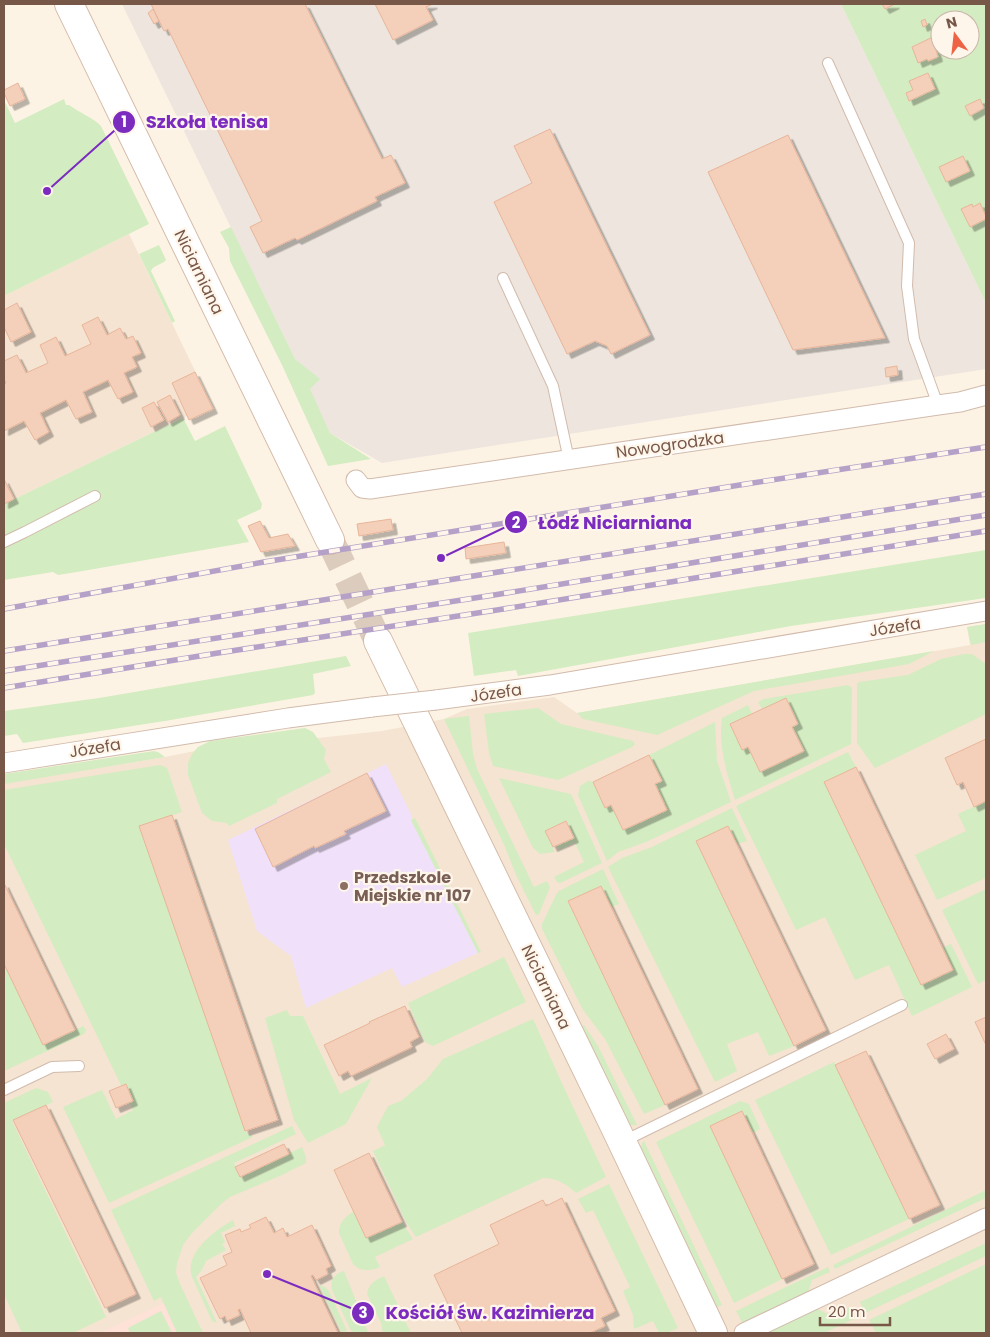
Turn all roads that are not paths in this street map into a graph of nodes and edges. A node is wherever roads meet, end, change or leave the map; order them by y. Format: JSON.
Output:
{"nodes":[{"id":1,"x":69,"y":4,"type":"edge"},
{"id":2,"x":828,"y":63,"type":"dead end"},
{"id":3,"x":503,"y":278,"type":"dead end"},
{"id":4,"x":986,"y":395,"type":"edge"},
{"id":5,"x":938,"y":405,"type":"junction"},
{"id":6,"x":569,"y":460,"type":"junction"},
{"id":7,"x":356,"y":480,"type":"dead end"},
{"id":8,"x":95,"y":496,"type":"dead end"},
{"id":9,"x":330,"y":540,"type":"tunnel mouth"},
{"id":10,"x":4,"y":542,"type":"edge"},
{"id":11,"x":986,"y":612,"type":"edge"},
{"id":12,"x":378,"y":640,"type":"tunnel mouth"},
{"id":13,"x":4,"y":763,"type":"edge"},
{"id":14,"x":902,"y":1005,"type":"dead end"},
{"id":15,"x":79,"y":1066,"type":"dead end"},
{"id":16,"x":4,"y":1090,"type":"edge"},
{"id":17,"x":622,"y":1142,"type":"junction"},
{"id":18,"x":986,"y":1218,"type":"edge"},
{"id":19,"x":713,"y":1333,"type":"edge"},
{"id":20,"x":744,"y":1333,"type":"edge"}],
"edges":[{"from":1,"to":9,"type":"street","name":"Niciarniana"},
{"from":2,"to":5,"type":"lane"},
{"from":3,"to":6,"type":"lane"},
{"from":4,"to":5,"type":"street","name":"Nowogrodzka"},
{"from":5,"to":6,"type":"street","name":"Nowogrodzka"},
{"from":6,"to":7,"type":"street","name":"Nowogrodzka"},
{"from":8,"to":10,"type":"lane"},
{"from":11,"to":13,"type":"street","name":"Józefa","bridge":true},
{"from":12,"to":17,"type":"street","name":"Niciarniana"},
{"from":14,"to":17,"type":"lane"},
{"from":15,"to":16,"type":"lane"},
{"from":17,"to":19,"type":"street","name":"Niciarniana"},
{"from":18,"to":20,"type":"street"}]}
